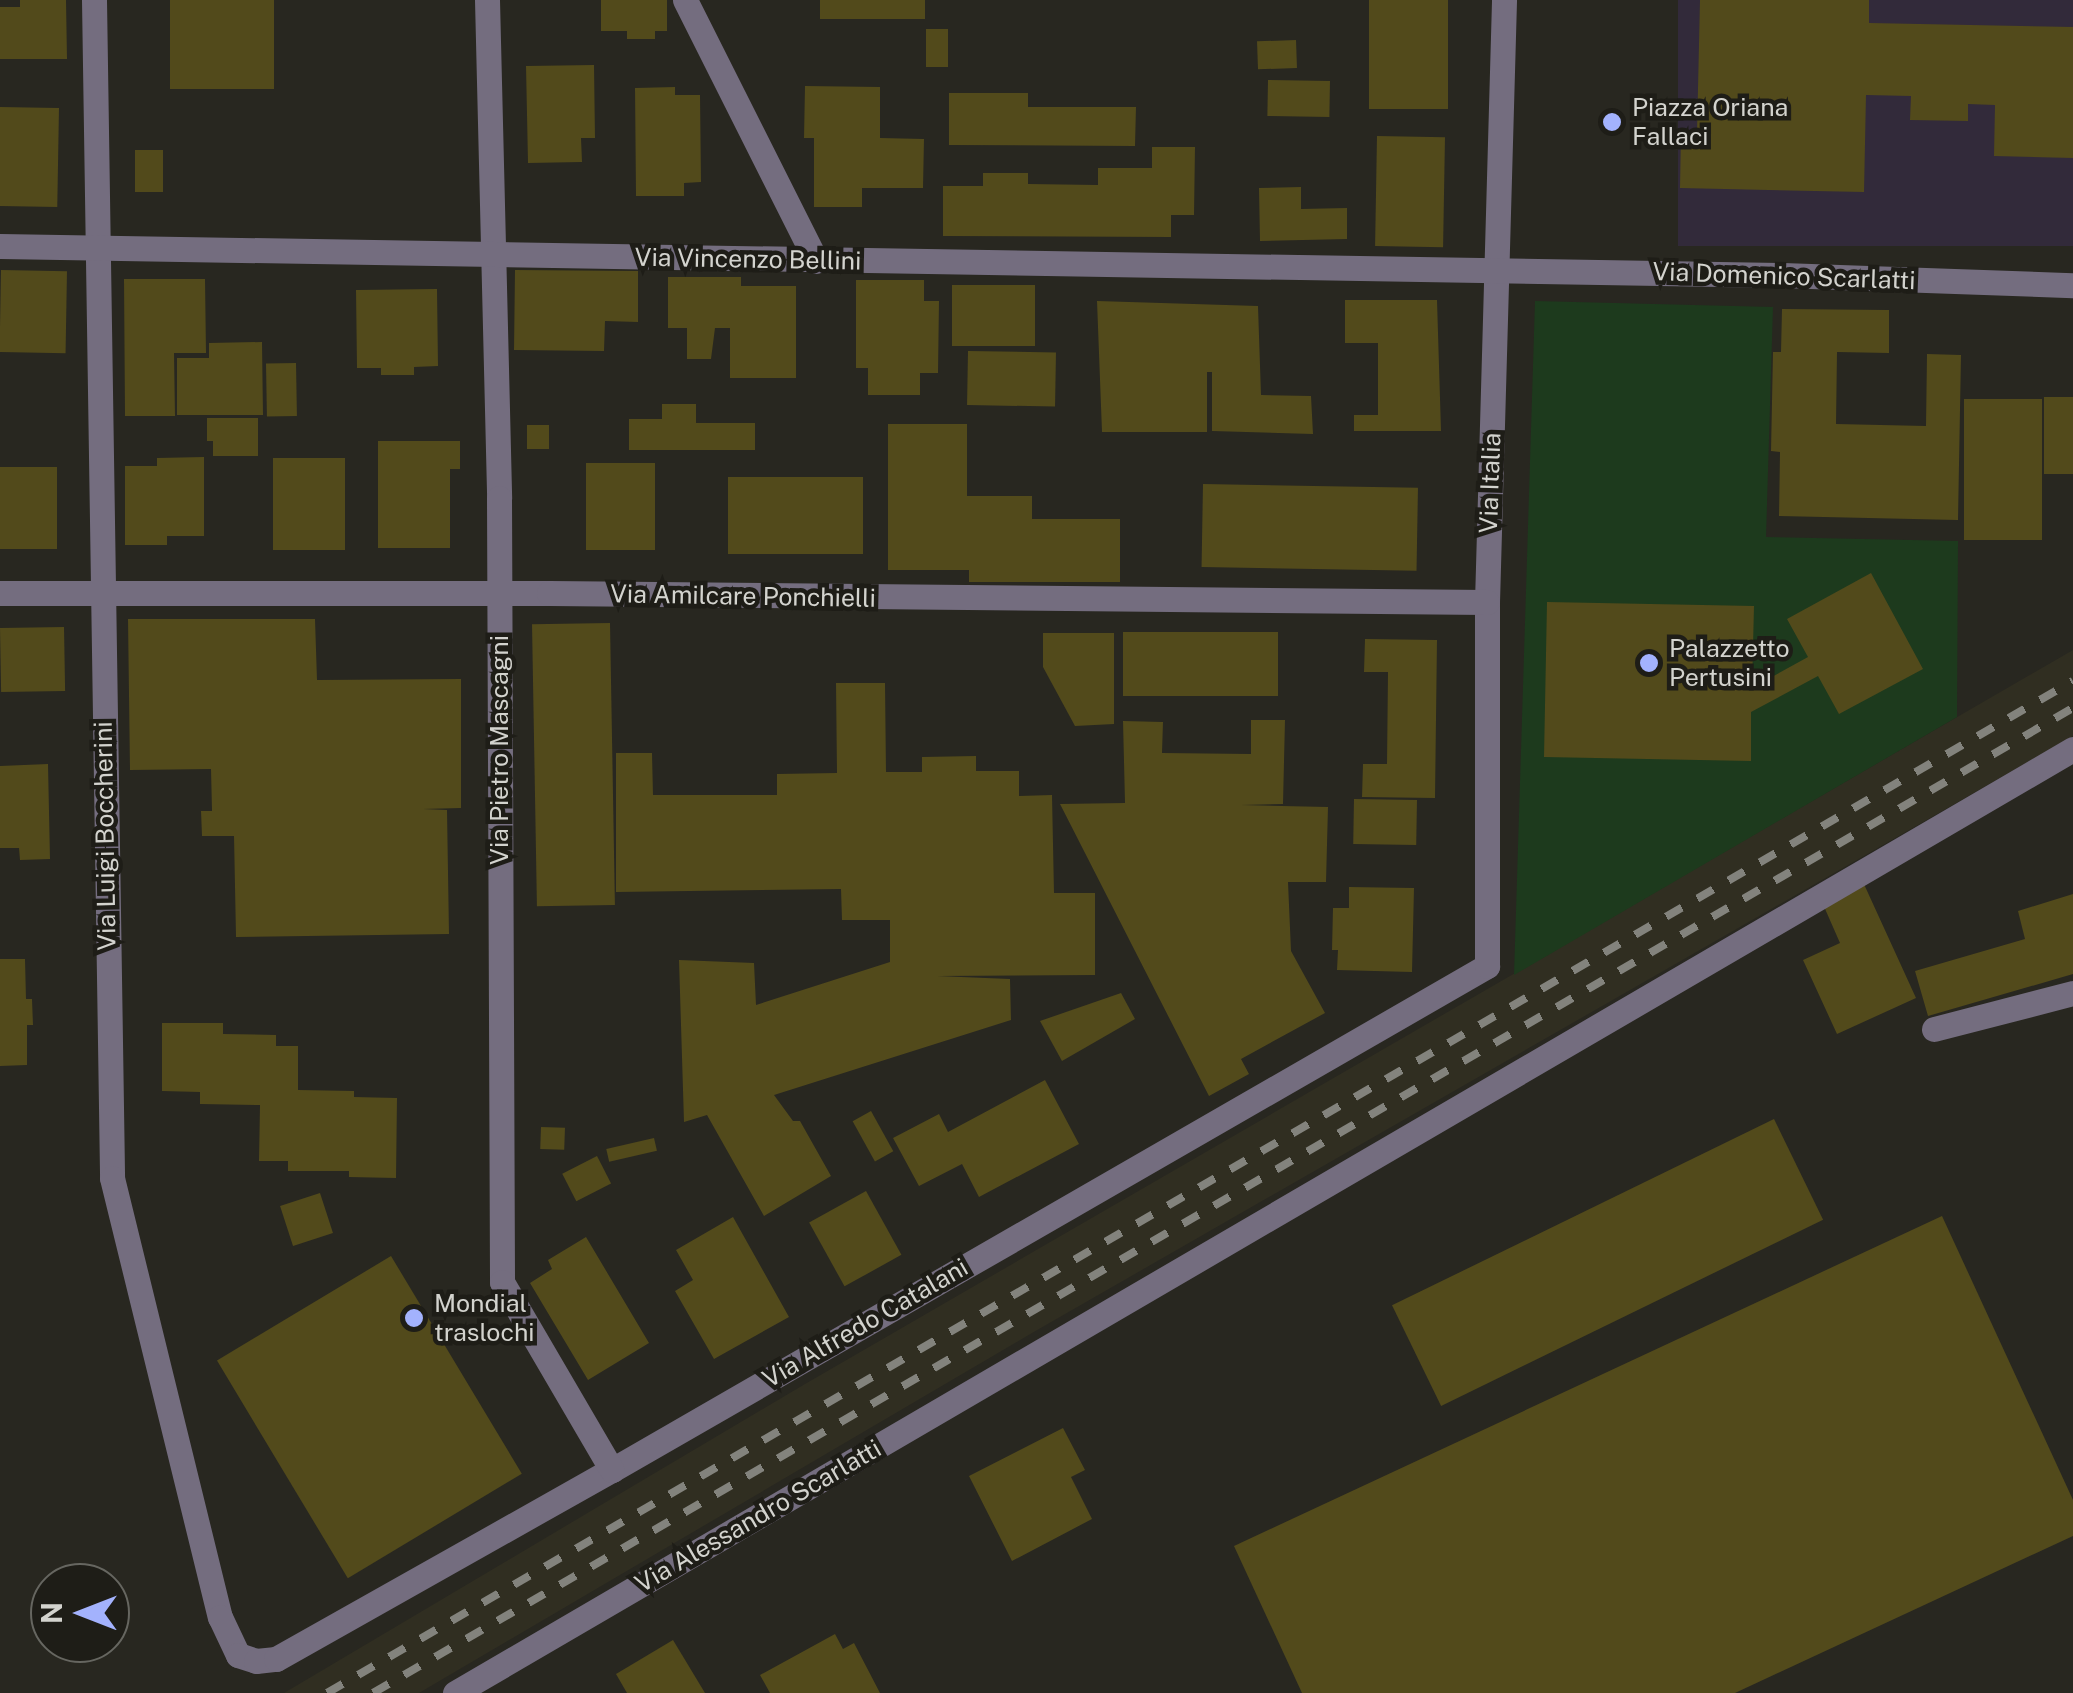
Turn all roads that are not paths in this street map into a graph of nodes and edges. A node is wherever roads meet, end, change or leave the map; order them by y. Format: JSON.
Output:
{"nodes":[{"id":1,"x":94,"y":0,"type":"edge"},
{"id":2,"x":487,"y":0,"type":"edge"},
{"id":3,"x":685,"y":0,"type":"edge"},
{"id":4,"x":1504,"y":0,"type":"edge"},
{"id":5,"x":0,"y":246,"type":"edge"},
{"id":6,"x":96,"y":246,"type":"junction"},
{"id":7,"x":493,"y":254,"type":"junction"},
{"id":8,"x":816,"y":261,"type":"junction"},
{"id":9,"x":1496,"y":272,"type":"junction"},
{"id":10,"x":2073,"y":285,"type":"edge"},
{"id":11,"x":100,"y":590,"type":"junction"},
{"id":12,"x":0,"y":594,"type":"edge"},
{"id":13,"x":498,"y":594,"type":"junction"},
{"id":14,"x":1487,"y":602,"type":"junction"},
{"id":15,"x":2073,"y":749,"type":"edge"},
{"id":16,"x":1488,"y":966,"type":"joint"},
{"id":17,"x":2073,"y":992,"type":"edge"},
{"id":18,"x":1934,"y":1029,"type":"dead end"},
{"id":19,"x":612,"y":1470,"type":"junction"},
{"id":20,"x":238,"y":1656,"type":"joint"},
{"id":21,"x":455,"y":1693,"type":"edge"}],
"edges":[{"from":1,"to":6,"type":"street","name":"Via Luigi Boccherini"},
{"from":2,"to":7,"type":"street","name":"Via Pietro Mascagni"},
{"from":3,"to":8,"type":"street"},
{"from":4,"to":9,"type":"street","name":"Via Italia"},
{"from":5,"to":6,"type":"street","name":"Via Vincenzo Bellini"},
{"from":6,"to":7,"type":"street","name":"Via Vincenzo Bellini"},
{"from":6,"to":11,"type":"street","name":"Via Luigi Boccherini"},
{"from":7,"to":8,"type":"street","name":"Via Vincenzo Bellini"},
{"from":7,"to":13,"type":"street","name":"Via Pietro Mascagni"},
{"from":8,"to":9,"type":"street","name":"Via Vincenzo Bellini"},
{"from":9,"to":10,"type":"street","name":"Via Domenico Scarlatti"},
{"from":9,"to":14,"type":"street","name":"Via Italia"},
{"from":11,"to":12,"type":"street","name":"Via Amilcare Ponchielli"},
{"from":11,"to":13,"type":"street","name":"Via Amilcare Ponchielli"},
{"from":11,"to":20,"type":"street","name":"Via Luigi Boccherini"},
{"from":13,"to":14,"type":"street","name":"Via Amilcare Ponchielli"},
{"from":13,"to":19,"type":"street","name":"Via Pietro Mascagni"},
{"from":14,"to":16,"type":"street","name":"Via Italia"},
{"from":15,"to":21,"type":"street","name":"Via Alessandro Scarlatti"},
{"from":16,"to":19,"type":"street","name":"Via Alfredo Catalani"},
{"from":17,"to":18,"type":"street"},
{"from":19,"to":20,"type":"street","name":"Via Alfredo Catalani"}]}
